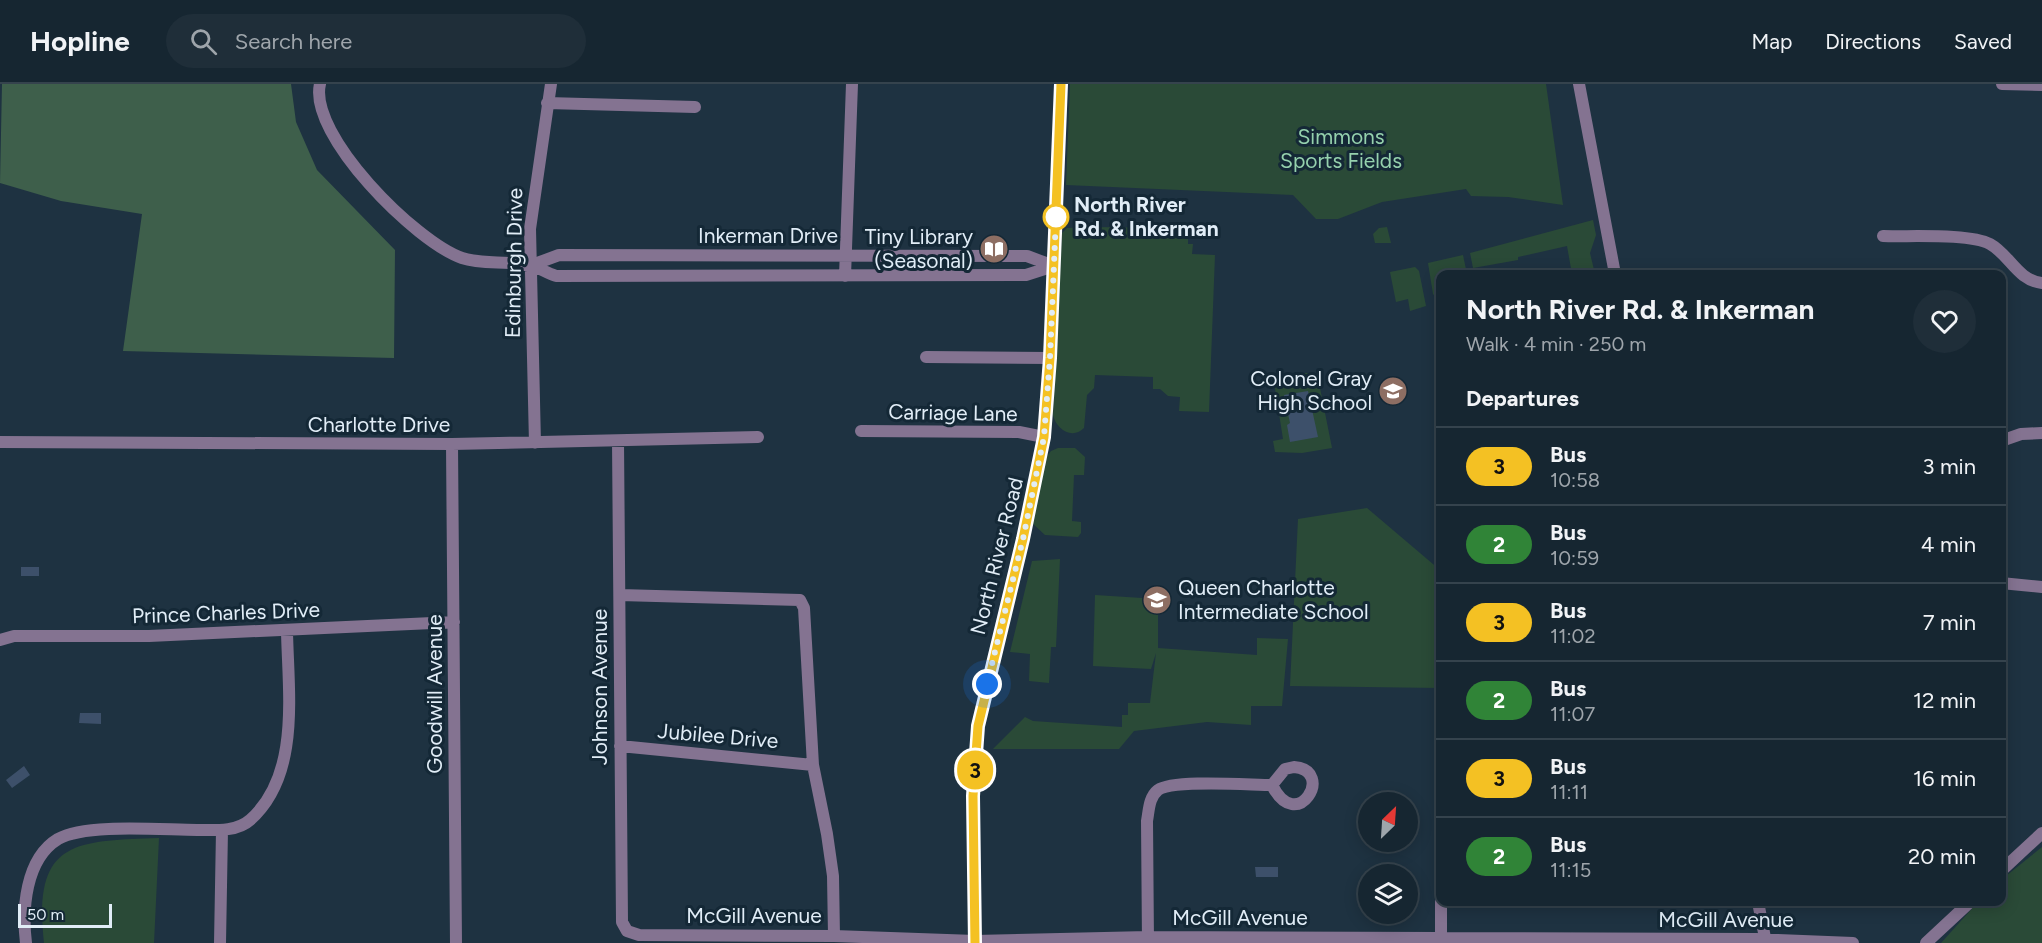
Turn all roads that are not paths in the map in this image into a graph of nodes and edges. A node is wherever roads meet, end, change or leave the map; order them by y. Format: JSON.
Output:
{"nodes":[{"id":1,"x":320,"y":84,"type":"edge"},
{"id":2,"x":551,"y":84,"type":"edge"},
{"id":3,"x":852,"y":84,"type":"edge"},
{"id":4,"x":1061,"y":84,"type":"edge"},
{"id":5,"x":1579,"y":84,"type":"edge"},
{"id":6,"x":2002,"y":84,"type":"edge"},
{"id":7,"x":2042,"y":85,"type":"edge"},
{"id":8,"x":547,"y":103,"type":"junction"},
{"id":9,"x":695,"y":107,"type":"dead end"},
{"id":10,"x":1883,"y":236,"type":"dead end"},
{"id":11,"x":845,"y":256,"type":"junction"},
{"id":12,"x":529,"y":266,"type":"junction"},
{"id":13,"x":1054,"y":266,"type":"junction"},
{"id":14,"x":1614,"y":270,"type":"edge"},
{"id":15,"x":845,"y":276,"type":"junction"},
{"id":16,"x":2042,"y":283,"type":"edge"},
{"id":17,"x":926,"y":357,"type":"dead end"},
{"id":18,"x":1050,"y":358,"type":"junction"},
{"id":19,"x":861,"y":431,"type":"dead end"},
{"id":20,"x":2042,"y":433,"type":"edge"},
{"id":21,"x":758,"y":437,"type":"dead end"},
{"id":22,"x":1044,"y":437,"type":"junction"},
{"id":23,"x":2006,"y":439,"type":"edge"},
{"id":24,"x":618,"y":441,"type":"junction"},
{"id":25,"x":0,"y":442,"type":"edge"},
{"id":26,"x":535,"y":443,"type":"junction"},
{"id":27,"x":452,"y":444,"type":"junction"},
{"id":28,"x":2006,"y":583,"type":"edge"},
{"id":29,"x":2042,"y":587,"type":"edge"},
{"id":30,"x":620,"y":595,"type":"junction"},
{"id":31,"x":454,"y":622,"type":"junction"},
{"id":32,"x":287,"y":630,"type":"junction"},
{"id":33,"x":0,"y":640,"type":"edge"},
{"id":34,"x":620,"y":746,"type":"junction"},
{"id":35,"x":813,"y":765,"type":"junction"},
{"id":36,"x":1272,"y":785,"type":"dead end"},
{"id":37,"x":222,"y":830,"type":"junction"},
{"id":38,"x":2042,"y":833,"type":"edge"},
{"id":39,"x":2006,"y":866,"type":"edge"},
{"id":40,"x":1441,"y":906,"type":"edge"},
{"id":41,"x":1759,"y":906,"type":"edge"},
{"id":42,"x":1966,"y":906,"type":"edge"},
{"id":43,"x":627,"y":931,"type":"joint"},
{"id":44,"x":834,"y":936,"type":"junction"},
{"id":45,"x":1441,"y":938,"type":"junction"},
{"id":46,"x":1148,"y":940,"type":"edge"},
{"id":47,"x":1365,"y":941,"type":"edge"},
{"id":48,"x":1766,"y":941,"type":"edge"},
{"id":49,"x":975,"y":942,"type":"edge"},
{"id":50,"x":26,"y":943,"type":"edge"},
{"id":51,"x":220,"y":943,"type":"edge"},
{"id":52,"x":456,"y":943,"type":"edge"},
{"id":53,"x":1853,"y":943,"type":"edge"},
{"id":54,"x":1926,"y":943,"type":"edge"}],
"edges":[{"from":1,"to":12,"type":"street","name":"Inkerman Drive"},
{"from":2,"to":8,"type":"street","name":"Edinburgh Drive"},
{"from":3,"to":11,"type":"street"},
{"from":4,"to":13,"type":"main road","name":"North River Road"},
{"from":5,"to":14,"type":"street"},
{"from":6,"to":7,"type":"street"},
{"from":8,"to":9,"type":"street"},
{"from":8,"to":12,"type":"street","name":"Edinburgh Drive"},
{"from":10,"to":16,"type":"street"},
{"from":11,"to":12,"type":"street","name":"Inkerman Drive"},
{"from":11,"to":13,"type":"street","name":"Inkerman Drive"},
{"from":11,"to":15,"type":"street"},
{"from":12,"to":15,"type":"street","name":"Inkerman Drive"},
{"from":12,"to":26,"type":"street","name":"Edinburgh Drive"},
{"from":13,"to":15,"type":"street","name":"Inkerman Drive"},
{"from":13,"to":18,"type":"main road","name":"North River Road"},
{"from":17,"to":18,"type":"street"},
{"from":18,"to":22,"type":"main road","name":"North River Road"},
{"from":19,"to":22,"type":"street","name":"Carriage Lane"},
{"from":20,"to":23,"type":"street"},
{"from":21,"to":24,"type":"street","name":"Charlotte Drive"},
{"from":22,"to":49,"type":"main road","name":"North River Road"},
{"from":24,"to":26,"type":"street","name":"Charlotte Drive"},
{"from":24,"to":30,"type":"street","name":"Johnson Avenue"},
{"from":25,"to":27,"type":"street","name":"Charlotte Drive"},
{"from":26,"to":27,"type":"street","name":"Charlotte Drive"},
{"from":27,"to":31,"type":"street","name":"Goodwill Avenue"},
{"from":28,"to":29,"type":"street"},
{"from":30,"to":34,"type":"street","name":"Johnson Avenue"},
{"from":30,"to":35,"type":"street"},
{"from":31,"to":32,"type":"street","name":"Prince Charles Drive"},
{"from":31,"to":52,"type":"street","name":"Goodwill Avenue"},
{"from":32,"to":33,"type":"street","name":"Prince Charles Drive"},
{"from":32,"to":37,"type":"street"},
{"from":34,"to":35,"type":"street","name":"Jubilee Drive"},
{"from":34,"to":43,"type":"street","name":"Johnson Avenue"},
{"from":35,"to":44,"type":"street"},
{"from":36,"to":46,"type":"street"},
{"from":37,"to":50,"type":"street"},
{"from":37,"to":51,"type":"street"},
{"from":38,"to":39,"type":"street"},
{"from":40,"to":45,"type":"street"},
{"from":41,"to":48,"type":"street"},
{"from":42,"to":54,"type":"street"},
{"from":43,"to":44,"type":"street","name":"McGill Avenue"},
{"from":44,"to":49,"type":"street","name":"McGill Avenue"},
{"from":45,"to":47,"type":"street","name":"McGill Avenue"},
{"from":45,"to":48,"type":"street","name":"McGill Avenue"},
{"from":46,"to":47,"type":"street","name":"McGill Avenue"},
{"from":46,"to":49,"type":"street","name":"McGill Avenue"},
{"from":48,"to":53,"type":"street","name":"McGill Avenue"}]}
